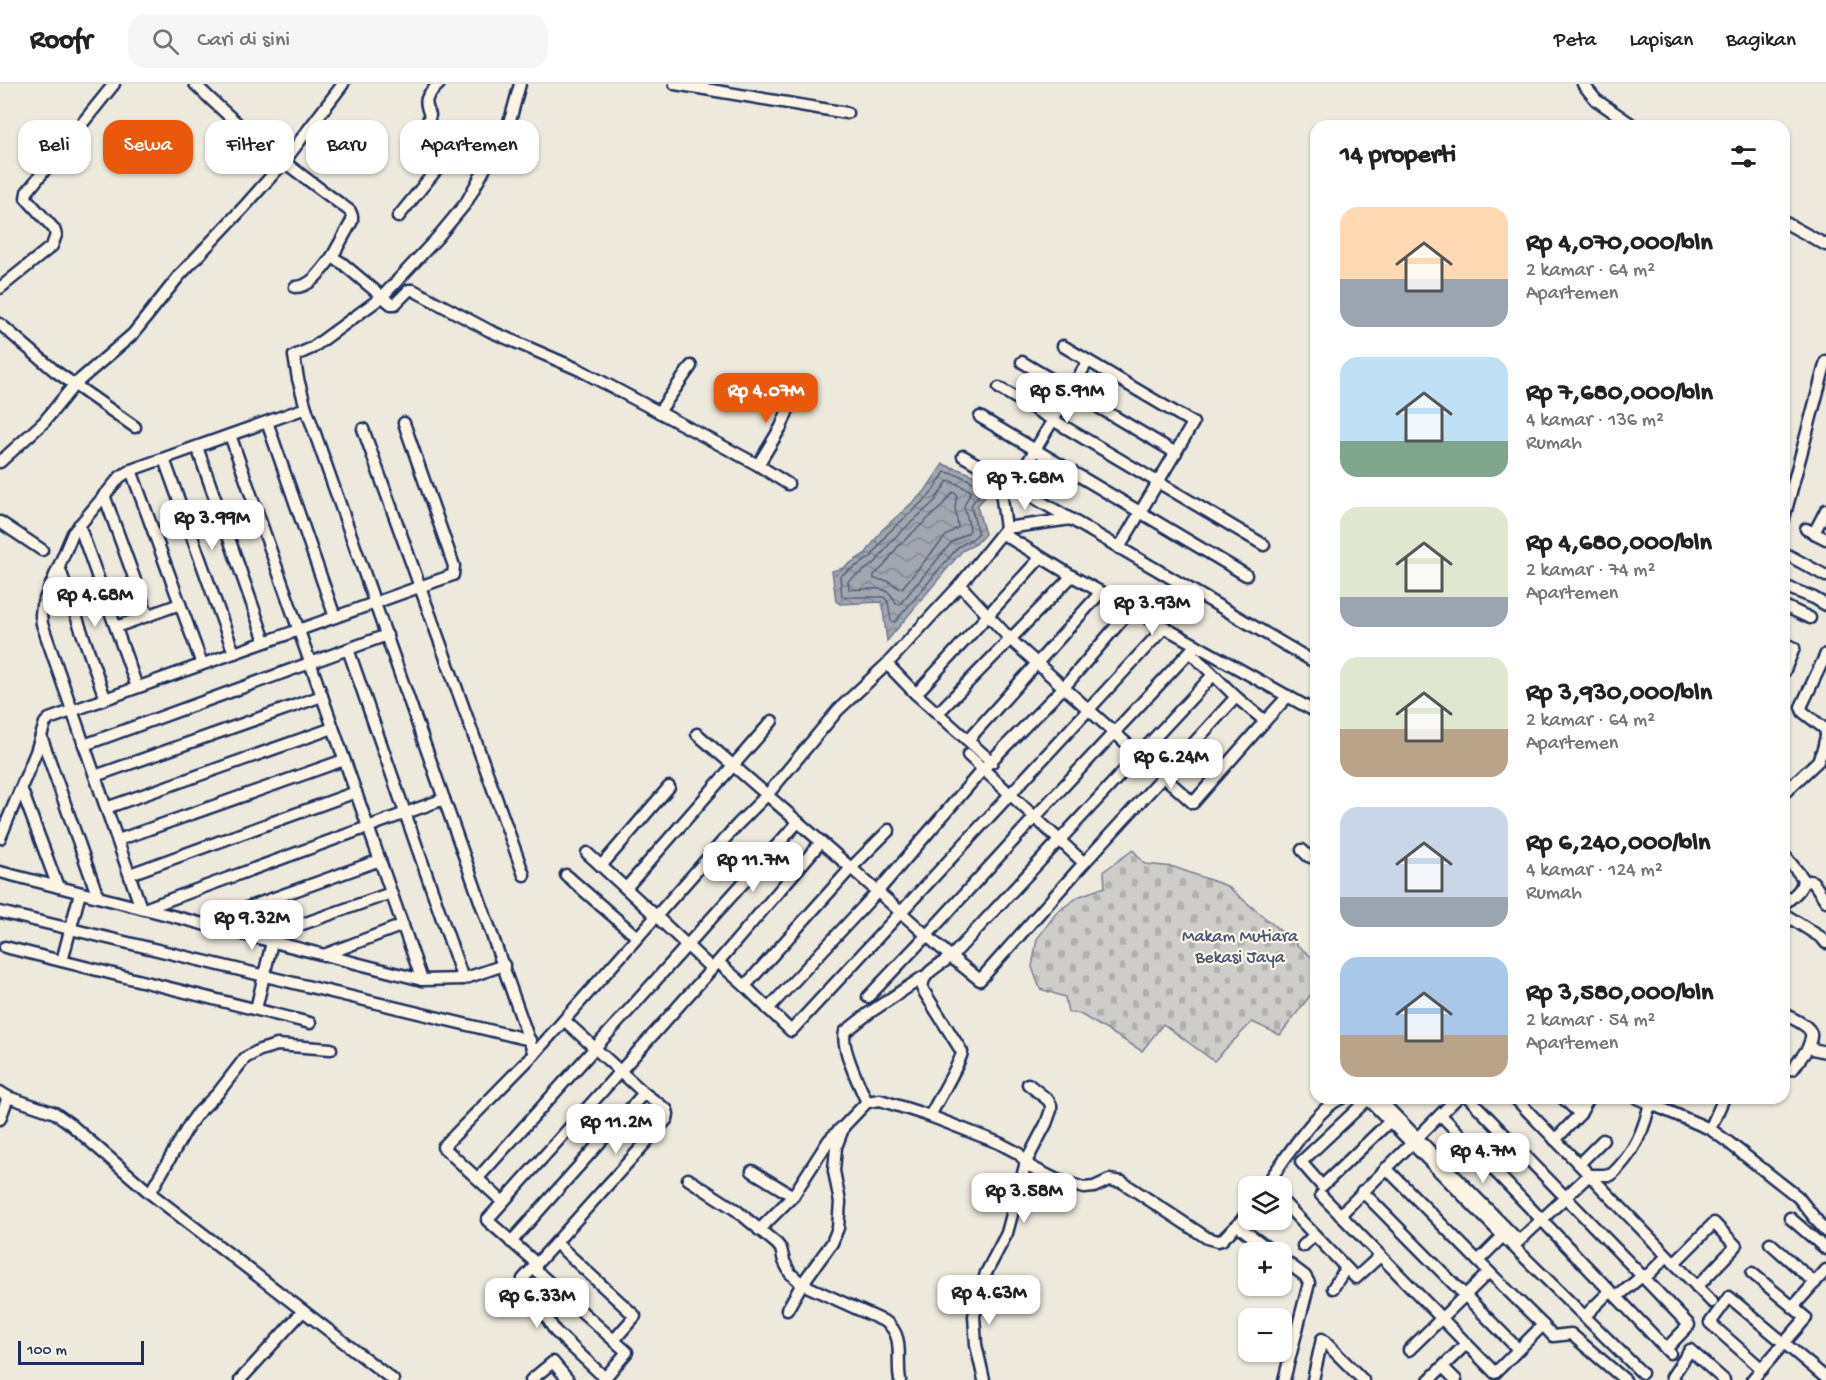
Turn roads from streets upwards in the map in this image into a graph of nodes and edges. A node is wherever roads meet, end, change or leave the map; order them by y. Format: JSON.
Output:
{"nodes":[{"id":1,"x":114,"y":84,"type":"edge"},
{"id":2,"x":195,"y":84,"type":"edge"},
{"id":3,"x":343,"y":84,"type":"edge"},
{"id":4,"x":439,"y":84,"type":"edge"},
{"id":5,"x":520,"y":84,"type":"edge"},
{"id":6,"x":675,"y":84,"type":"edge"},
{"id":7,"x":1583,"y":84,"type":"edge"},
{"id":8,"x":847,"y":113,"type":"dead end"},
{"id":9,"x":232,"y":120,"type":"edge"},
{"id":10,"x":428,"y":120,"type":"edge"},
{"id":11,"x":508,"y":120,"type":"edge"},
{"id":12,"x":1625,"y":120,"type":"edge"},
{"id":13,"x":294,"y":149,"type":"edge"},
{"id":14,"x":294,"y":171,"type":"edge"},
{"id":15,"x":273,"y":174,"type":"edge"},
{"id":16,"x":434,"y":174,"type":"edge"},
{"id":17,"x":482,"y":174,"type":"edge"},
{"id":18,"x":398,"y":217,"type":"dead end"},
{"id":19,"x":1790,"y":225,"type":"edge"},
{"id":20,"x":1826,"y":245,"type":"edge"},
{"id":21,"x":332,"y":257,"type":"junction"},
{"id":22,"x":295,"y":287,"type":"dead end"},
{"id":23,"x":0,"y":288,"type":"edge"},
{"id":24,"x":382,"y":297,"type":"junction"},
{"id":25,"x":0,"y":324,"type":"edge"},
{"id":26,"x":1063,"y":346,"type":"dead end"},
{"id":27,"x":1088,"y":361,"type":"junction"},
{"id":28,"x":1826,"y":361,"type":"edge"},
{"id":29,"x":1022,"y":362,"type":"dead end"},
{"id":30,"x":691,"y":366,"type":"dead end"},
{"id":31,"x":74,"y":385,"type":"junction"},
{"id":32,"x":999,"y":388,"type":"dead end"},
{"id":33,"x":1071,"y":390,"type":"junction"},
{"id":34,"x":794,"y":395,"type":"dead end"},
{"id":35,"x":306,"y":408,"type":"junction"},
{"id":36,"x":659,"y":412,"type":"junction"},
{"id":37,"x":980,"y":417,"type":"dead end"},
{"id":38,"x":1053,"y":420,"type":"junction"},
{"id":39,"x":267,"y":422,"type":"junction"},
{"id":40,"x":404,"y":423,"type":"dead end"},
{"id":41,"x":135,"y":427,"type":"dead end"},
{"id":42,"x":363,"y":429,"type":"dead end"},
{"id":43,"x":230,"y":435,"type":"junction"},
{"id":44,"x":197,"y":447,"type":"junction"},
{"id":45,"x":1035,"y":450,"type":"junction"},
{"id":46,"x":1176,"y":453,"type":"junction"},
{"id":47,"x":963,"y":456,"type":"dead end"},
{"id":48,"x":164,"y":459,"type":"junction"},
{"id":49,"x":0,"y":462,"type":"edge"},
{"id":50,"x":758,"y":465,"type":"junction"},
{"id":51,"x":131,"y":470,"type":"junction"},
{"id":52,"x":1022,"y":472,"type":"dead end"},
{"id":53,"x":999,"y":477,"type":"junction"},
{"id":54,"x":1158,"y":482,"type":"junction"},
{"id":55,"x":788,"y":484,"type":"dead end"},
{"id":56,"x":104,"y":495,"type":"junction"},
{"id":57,"x":1790,"y":496,"type":"edge"},
{"id":58,"x":1826,"y":510,"type":"edge"},
{"id":59,"x":1140,"y":512,"type":"junction"},
{"id":60,"x":1071,"y":519,"type":"junction"},
{"id":61,"x":0,"y":522,"type":"edge"},
{"id":62,"x":79,"y":525,"type":"junction"},
{"id":63,"x":1005,"y":531,"type":"junction"},
{"id":64,"x":1826,"y":539,"type":"edge"},
{"id":65,"x":1264,"y":545,"type":"dead end"},
{"id":66,"x":1119,"y":548,"type":"junction"},
{"id":67,"x":42,"y":550,"type":"dead end"},
{"id":68,"x":1790,"y":556,"type":"edge"},
{"id":69,"x":1041,"y":557,"type":"junction"},
{"id":70,"x":59,"y":567,"type":"junction"},
{"id":71,"x":1246,"y":575,"type":"dead end"},
{"id":72,"x":1072,"y":576,"type":"junction"},
{"id":73,"x":1826,"y":576,"type":"edge"},
{"id":74,"x":960,"y":585,"type":"junction"},
{"id":75,"x":420,"y":587,"type":"junction"},
{"id":76,"x":1790,"y":588,"type":"edge"},
{"id":77,"x":1101,"y":592,"type":"junction"},
{"id":78,"x":375,"y":603,"type":"junction"},
{"id":79,"x":180,"y":604,"type":"junction"},
{"id":80,"x":1826,"y":605,"type":"edge"},
{"id":81,"x":1132,"y":608,"type":"junction"},
{"id":82,"x":1790,"y":609,"type":"edge"},
{"id":83,"x":148,"y":616,"type":"junction"},
{"id":84,"x":987,"y":616,"type":"junction"},
{"id":85,"x":335,"y":617,"type":"junction"},
{"id":86,"x":1810,"y":618,"type":"dead end"},
{"id":87,"x":116,"y":627,"type":"junction"},
{"id":88,"x":1165,"y":627,"type":"junction"},
{"id":89,"x":298,"y":630,"type":"junction"},
{"id":90,"x":387,"y":635,"type":"junction"},
{"id":91,"x":1011,"y":640,"type":"junction"},
{"id":92,"x":266,"y":641,"type":"junction"},
{"id":93,"x":1193,"y":648,"type":"junction"},
{"id":94,"x":348,"y":649,"type":"junction"},
{"id":95,"x":234,"y":652,"type":"junction"},
{"id":96,"x":1826,"y":654,"type":"edge"},
{"id":97,"x":1310,"y":659,"type":"edge"},
{"id":98,"x":1037,"y":662,"type":"junction"},
{"id":99,"x":310,"y":663,"type":"junction"},
{"id":100,"x":202,"y":664,"type":"junction"},
{"id":101,"x":887,"y":664,"type":"junction"},
{"id":102,"x":1213,"y":675,"type":"junction"},
{"id":103,"x":1065,"y":686,"type":"junction"},
{"id":104,"x":137,"y":687,"type":"junction"},
{"id":105,"x":916,"y":694,"type":"junction"},
{"id":106,"x":322,"y":696,"type":"junction"},
{"id":107,"x":1288,"y":696,"type":"junction"},
{"id":108,"x":1236,"y":697,"type":"junction"},
{"id":109,"x":105,"y":698,"type":"junction"},
{"id":110,"x":1310,"y":709,"type":"edge"},
{"id":111,"x":72,"y":710,"type":"junction"},
{"id":112,"x":1090,"y":710,"type":"junction"},
{"id":113,"x":938,"y":713,"type":"junction"},
{"id":114,"x":772,"y":721,"type":"dead end"},
{"id":115,"x":1265,"y":721,"type":"junction"},
{"id":116,"x":333,"y":729,"type":"junction"},
{"id":117,"x":1115,"y":732,"type":"junction"},
{"id":118,"x":697,"y":734,"type":"dead end"},
{"id":119,"x":1826,"y":735,"type":"edge"},
{"id":120,"x":41,"y":736,"type":"junction"},
{"id":121,"x":968,"y":740,"type":"junction"},
{"id":122,"x":84,"y":745,"type":"junction"},
{"id":123,"x":1138,"y":753,"type":"junction"},
{"id":124,"x":968,"y":755,"type":"dead end"},
{"id":125,"x":344,"y":760,"type":"junction"},
{"id":126,"x":992,"y":762,"type":"junction"},
{"id":127,"x":732,"y":765,"type":"junction"},
{"id":128,"x":983,"y":769,"type":"junction"},
{"id":129,"x":95,"y":776,"type":"junction"},
{"id":130,"x":1164,"y":777,"type":"junction"},
{"id":131,"x":669,"y":787,"type":"dead end"},
{"id":132,"x":1790,"y":787,"type":"edge"},
{"id":133,"x":21,"y":788,"type":"junction"},
{"id":134,"x":356,"y":792,"type":"junction"},
{"id":135,"x":1010,"y":794,"type":"junction"},
{"id":136,"x":767,"y":795,"type":"junction"},
{"id":137,"x":444,"y":799,"type":"junction"},
{"id":138,"x":106,"y":808,"type":"junction"},
{"id":139,"x":406,"y":813,"type":"junction"},
{"id":140,"x":1035,"y":817,"type":"junction"},
{"id":141,"x":798,"y":822,"type":"junction"},
{"id":142,"x":368,"y":827,"type":"junction"},
{"id":143,"x":888,"y":830,"type":"dead end"},
{"id":144,"x":0,"y":838,"type":"edge"},
{"id":145,"x":118,"y":840,"type":"junction"},
{"id":146,"x":1059,"y":840,"type":"junction"},
{"id":147,"x":821,"y":842,"type":"junction"},
{"id":148,"x":1302,"y":850,"type":"dead end"},
{"id":149,"x":586,"y":853,"type":"dead end"},
{"id":150,"x":1310,"y":856,"type":"edge"},
{"id":151,"x":380,"y":860,"type":"junction"},
{"id":152,"x":1790,"y":862,"type":"edge"},
{"id":153,"x":1084,"y":863,"type":"junction"},
{"id":154,"x":601,"y":866,"type":"junction"},
{"id":155,"x":851,"y":868,"type":"junction"},
{"id":156,"x":0,"y":872,"type":"edge"},
{"id":157,"x":129,"y":874,"type":"junction"},
{"id":158,"x":566,"y":874,"type":"dead end"},
{"id":159,"x":524,"y":875,"type":"dead end"},
{"id":160,"x":1804,"y":882,"type":"junction"},
{"id":161,"x":58,"y":887,"type":"junction"},
{"id":162,"x":626,"y":888,"type":"junction"},
{"id":163,"x":878,"y":891,"type":"junction"},
{"id":164,"x":80,"y":893,"type":"junction"},
{"id":165,"x":391,"y":893,"type":"junction"},
{"id":166,"x":98,"y":897,"type":"junction"},
{"id":167,"x":1790,"y":898,"type":"edge"},
{"id":168,"x":1826,"y":901,"type":"edge"},
{"id":169,"x":143,"y":909,"type":"junction"},
{"id":170,"x":0,"y":912,"type":"edge"},
{"id":171,"x":902,"y":912,"type":"junction"},
{"id":172,"x":656,"y":916,"type":"junction"},
{"id":173,"x":1790,"y":918,"type":"edge"},
{"id":174,"x":202,"y":924,"type":"junction"},
{"id":175,"x":403,"y":925,"type":"junction"},
{"id":176,"x":71,"y":929,"type":"junction"},
{"id":177,"x":927,"y":935,"type":"junction"},
{"id":178,"x":637,"y":937,"type":"junction"},
{"id":179,"x":268,"y":940,"type":"junction"},
{"id":180,"x":1826,"y":943,"type":"edge"},
{"id":181,"x":687,"y":945,"type":"junction"},
{"id":182,"x":4,"y":946,"type":"dead end"},
{"id":183,"x":324,"y":955,"type":"junction"},
{"id":184,"x":951,"y":957,"type":"junction"},
{"id":185,"x":62,"y":961,"type":"junction"},
{"id":186,"x":504,"y":965,"type":"junction"},
{"id":187,"x":715,"y":965,"type":"junction"},
{"id":188,"x":264,"y":976,"type":"junction"},
{"id":189,"x":923,"y":977,"type":"junction"},
{"id":190,"x":463,"y":979,"type":"junction"},
{"id":191,"x":422,"y":980,"type":"junction"},
{"id":192,"x":746,"y":986,"type":"junction"},
{"id":193,"x":868,"y":997,"type":"dead end"},
{"id":194,"x":256,"y":1009,"type":"junction"},
{"id":195,"x":768,"y":1009,"type":"junction"},
{"id":196,"x":1790,"y":1018,"type":"edge"},
{"id":197,"x":564,"y":1020,"type":"junction"},
{"id":198,"x":310,"y":1023,"type":"dead end"},
{"id":199,"x":530,"y":1040,"type":"junction"},
{"id":200,"x":594,"y":1048,"type":"junction"},
{"id":201,"x":1808,"y":1048,"type":"junction"},
{"id":202,"x":331,"y":1050,"type":"dead end"},
{"id":203,"x":1826,"y":1052,"type":"edge"},
{"id":204,"x":534,"y":1054,"type":"junction"},
{"id":205,"x":1790,"y":1069,"type":"edge"},
{"id":206,"x":620,"y":1071,"type":"junction"},
{"id":207,"x":1028,"y":1084,"type":"dead end"},
{"id":208,"x":644,"y":1093,"type":"junction"},
{"id":209,"x":4,"y":1095,"type":"edge"},
{"id":210,"x":867,"y":1102,"type":"junction"},
{"id":211,"x":1332,"y":1104,"type":"edge"},
{"id":212,"x":1363,"y":1104,"type":"edge"},
{"id":213,"x":1373,"y":1104,"type":"edge"},
{"id":214,"x":1383,"y":1104,"type":"edge"},
{"id":215,"x":1451,"y":1104,"type":"edge"},
{"id":216,"x":1475,"y":1104,"type":"edge"},
{"id":217,"x":1521,"y":1104,"type":"edge"},
{"id":218,"x":1569,"y":1104,"type":"edge"},
{"id":219,"x":1586,"y":1104,"type":"edge"},
{"id":220,"x":1650,"y":1104,"type":"edge"},
{"id":221,"x":1658,"y":1104,"type":"edge"},
{"id":222,"x":1721,"y":1104,"type":"edge"},
{"id":223,"x":1441,"y":1114,"type":"junction"},
{"id":224,"x":1580,"y":1114,"type":"junction"},
{"id":225,"x":930,"y":1116,"type":"junction"},
{"id":226,"x":0,"y":1119,"type":"edge"},
{"id":227,"x":1390,"y":1121,"type":"junction"},
{"id":228,"x":844,"y":1126,"type":"junction"},
{"id":229,"x":1710,"y":1129,"type":"junction"},
{"id":230,"x":1414,"y":1140,"type":"junction"},
{"id":231,"x":1556,"y":1140,"type":"junction"},
{"id":232,"x":1603,"y":1140,"type":"dead end"},
{"id":233,"x":1026,"y":1162,"type":"junction"},
{"id":234,"x":1579,"y":1164,"type":"junction"},
{"id":235,"x":1386,"y":1168,"type":"junction"},
{"id":236,"x":752,"y":1171,"type":"dead end"},
{"id":237,"x":1589,"y":1175,"type":"junction"},
{"id":238,"x":1272,"y":1176,"type":"edge"},
{"id":239,"x":478,"y":1178,"type":"junction"},
{"id":240,"x":688,"y":1179,"type":"dead end"},
{"id":241,"x":1362,"y":1191,"type":"junction"},
{"id":242,"x":150,"y":1193,"type":"junction"},
{"id":243,"x":1321,"y":1195,"type":"dead end"},
{"id":244,"x":793,"y":1196,"type":"junction"},
{"id":245,"x":1566,"y":1197,"type":"junction"},
{"id":246,"x":503,"y":1202,"type":"junction"},
{"id":247,"x":1292,"y":1211,"type":"edge"},
{"id":248,"x":1340,"y":1215,"type":"junction"},
{"id":249,"x":1790,"y":1218,"type":"dead end"},
{"id":250,"x":1542,"y":1220,"type":"junction"},
{"id":251,"x":1238,"y":1223,"type":"edge"},
{"id":252,"x":759,"y":1230,"type":"junction"},
{"id":253,"x":1243,"y":1230,"type":"edge"},
{"id":254,"x":1826,"y":1232,"type":"edge"},
{"id":255,"x":1314,"y":1235,"type":"junction"},
{"id":256,"x":1503,"y":1236,"type":"junction"},
{"id":257,"x":511,"y":1242,"type":"junction"},
{"id":258,"x":1258,"y":1242,"type":"edge"},
{"id":259,"x":556,"y":1243,"type":"junction"},
{"id":260,"x":1770,"y":1243,"type":"dead end"},
{"id":261,"x":1516,"y":1244,"type":"junction"},
{"id":262,"x":1303,"y":1246,"type":"dead end"},
{"id":263,"x":1826,"y":1249,"type":"edge"},
{"id":264,"x":1380,"y":1256,"type":"junction"},
{"id":265,"x":1671,"y":1260,"type":"junction"},
{"id":266,"x":1478,"y":1261,"type":"junction"},
{"id":267,"x":535,"y":1266,"type":"junction"},
{"id":268,"x":1292,"y":1266,"type":"edge"},
{"id":269,"x":1346,"y":1268,"type":"junction"},
{"id":270,"x":1826,"y":1270,"type":"edge"},
{"id":271,"x":1489,"y":1272,"type":"junction"},
{"id":272,"x":1752,"y":1273,"type":"dead end"},
{"id":273,"x":1642,"y":1276,"type":"junction"},
{"id":274,"x":1815,"y":1282,"type":"junction"},
{"id":275,"x":802,"y":1284,"type":"junction"},
{"id":276,"x":1333,"y":1287,"type":"dead end"},
{"id":277,"x":1697,"y":1287,"type":"junction"},
{"id":278,"x":1614,"y":1294,"type":"junction"},
{"id":279,"x":1466,"y":1295,"type":"junction"},
{"id":280,"x":1712,"y":1302,"type":"dead end"},
{"id":281,"x":1793,"y":1307,"type":"junction"},
{"id":282,"x":787,"y":1310,"type":"dead end"},
{"id":283,"x":303,"y":1311,"type":"junction"},
{"id":284,"x":1585,"y":1316,"type":"junction"},
{"id":285,"x":1442,"y":1319,"type":"junction"},
{"id":286,"x":1543,"y":1325,"type":"junction"},
{"id":287,"x":615,"y":1340,"type":"junction"},
{"id":288,"x":1785,"y":1342,"type":"junction"},
{"id":289,"x":1466,"y":1344,"type":"junction"},
{"id":290,"x":1518,"y":1349,"type":"junction"},
{"id":291,"x":1409,"y":1350,"type":"dead end"},
{"id":292,"x":1443,"y":1367,"type":"junction"},
{"id":293,"x":1762,"y":1369,"type":"junction"},
{"id":294,"x":1642,"y":1373,"type":"dead end"},
{"id":295,"x":1826,"y":1378,"type":"edge"},
{"id":296,"x":604,"y":1379,"type":"edge"},
{"id":297,"x":1314,"y":1379,"type":"edge"},
{"id":298,"x":240,"y":1380,"type":"edge"},
{"id":299,"x":393,"y":1380,"type":"edge"},
{"id":300,"x":531,"y":1380,"type":"edge"},
{"id":301,"x":568,"y":1380,"type":"edge"},
{"id":302,"x":900,"y":1380,"type":"edge"},
{"id":303,"x":984,"y":1380,"type":"edge"},
{"id":304,"x":1284,"y":1380,"type":"edge"},
{"id":305,"x":1363,"y":1380,"type":"edge"},
{"id":306,"x":1429,"y":1380,"type":"edge"},
{"id":307,"x":1456,"y":1380,"type":"edge"},
{"id":308,"x":1625,"y":1380,"type":"edge"},
{"id":309,"x":1676,"y":1380,"type":"edge"},
{"id":310,"x":1724,"y":1380,"type":"edge"},
{"id":311,"x":1752,"y":1380,"type":"edge"}],
"edges":[{"from":1,"to":23,"type":"street"},
{"from":2,"to":9,"type":"street"},
{"from":3,"to":13,"type":"street"},
{"from":4,"to":10,"type":"street"},
{"from":5,"to":11,"type":"street"},
{"from":6,"to":8,"type":"street"},
{"from":7,"to":12,"type":"street"},
{"from":14,"to":21,"type":"street"},
{"from":15,"to":31,"type":"street"},
{"from":16,"to":18,"type":"street"},
{"from":17,"to":24,"type":"street"},
{"from":19,"to":20,"type":"street"},
{"from":21,"to":22,"type":"street"},
{"from":21,"to":24,"type":"street"},
{"from":24,"to":35,"type":"street"},
{"from":24,"to":36,"type":"street"},
{"from":25,"to":31,"type":"street"},
{"from":26,"to":27,"type":"street"},
{"from":27,"to":33,"type":"street"},
{"from":27,"to":46,"type":"street"},
{"from":28,"to":57,"type":"street"},
{"from":29,"to":33,"type":"street"},
{"from":30,"to":36,"type":"street"},
{"from":31,"to":41,"type":"street"},
{"from":31,"to":49,"type":"street"},
{"from":32,"to":38,"type":"street"},
{"from":33,"to":38,"type":"street"},
{"from":33,"to":46,"type":"street"},
{"from":34,"to":50,"type":"street"},
{"from":35,"to":39,"type":"street"},
{"from":35,"to":78,"type":"street"},
{"from":36,"to":50,"type":"street"},
{"from":37,"to":45,"type":"street"},
{"from":38,"to":45,"type":"street"},
{"from":38,"to":54,"type":"street"},
{"from":39,"to":43,"type":"street"},
{"from":39,"to":85,"type":"street"},
{"from":40,"to":75,"type":"street"},
{"from":42,"to":75,"type":"street"},
{"from":43,"to":44,"type":"street"},
{"from":43,"to":89,"type":"street"},
{"from":44,"to":48,"type":"street"},
{"from":44,"to":92,"type":"street"},
{"from":45,"to":52,"type":"street"},
{"from":45,"to":59,"type":"street"},
{"from":46,"to":54,"type":"street"},
{"from":47,"to":53,"type":"street"},
{"from":48,"to":51,"type":"street"},
{"from":48,"to":95,"type":"street"},
{"from":50,"to":55,"type":"street"},
{"from":51,"to":56,"type":"street"},
{"from":51,"to":79,"type":"street"},
{"from":53,"to":60,"type":"street"},
{"from":53,"to":63,"type":"street"},
{"from":54,"to":59,"type":"street"},
{"from":54,"to":65,"type":"street"},
{"from":56,"to":62,"type":"street"},
{"from":56,"to":83,"type":"street"},
{"from":58,"to":64,"type":"street"},
{"from":59,"to":66,"type":"street"},
{"from":59,"to":71,"type":"street"},
{"from":60,"to":63,"type":"street"},
{"from":60,"to":66,"type":"street"},
{"from":61,"to":67,"type":"street"},
{"from":62,"to":70,"type":"street"},
{"from":62,"to":87,"type":"street"},
{"from":63,"to":69,"type":"street"},
{"from":63,"to":74,"type":"street"},
{"from":66,"to":97,"type":"street"},
{"from":68,"to":73,"type":"street"},
{"from":69,"to":72,"type":"street"},
{"from":69,"to":84,"type":"street"},
{"from":70,"to":109,"type":"street"},
{"from":70,"to":111,"type":"street"},
{"from":72,"to":77,"type":"street"},
{"from":72,"to":91,"type":"street"},
{"from":74,"to":84,"type":"street"},
{"from":74,"to":101,"type":"street"},
{"from":75,"to":78,"type":"street"},
{"from":75,"to":159,"type":"street"},
{"from":76,"to":80,"type":"street"},
{"from":77,"to":81,"type":"street"},
{"from":77,"to":98,"type":"street"},
{"from":78,"to":85,"type":"street"},
{"from":78,"to":90,"type":"street"},
{"from":79,"to":83,"type":"street"},
{"from":79,"to":100,"type":"street"},
{"from":81,"to":88,"type":"street"},
{"from":81,"to":103,"type":"street"},
{"from":82,"to":86,"type":"street"},
{"from":83,"to":87,"type":"street"},
{"from":84,"to":91,"type":"street"},
{"from":84,"to":105,"type":"street"},
{"from":85,"to":89,"type":"street"},
{"from":87,"to":104,"type":"street"},
{"from":88,"to":93,"type":"street"},
{"from":88,"to":112,"type":"street"},
{"from":89,"to":92,"type":"street"},
{"from":89,"to":99,"type":"street"},
{"from":90,"to":94,"type":"street"},
{"from":90,"to":137,"type":"street"},
{"from":91,"to":98,"type":"street"},
{"from":91,"to":113,"type":"street"},
{"from":92,"to":95,"type":"street"},
{"from":93,"to":102,"type":"street"},
{"from":93,"to":107,"type":"street"},
{"from":93,"to":117,"type":"street"},
{"from":94,"to":99,"type":"street"},
{"from":94,"to":139,"type":"street"},
{"from":95,"to":100,"type":"street"},
{"from":96,"to":119,"type":"street"},
{"from":98,"to":103,"type":"street"},
{"from":98,"to":121,"type":"street"},
{"from":99,"to":106,"type":"street"},
{"from":99,"to":122,"type":"street"},
{"from":100,"to":104,"type":"street"},
{"from":101,"to":105,"type":"street"},
{"from":101,"to":136,"type":"street"},
{"from":102,"to":108,"type":"street"},
{"from":102,"to":123,"type":"street"},
{"from":103,"to":112,"type":"street"},
{"from":103,"to":126,"type":"street"},
{"from":104,"to":109,"type":"street"},
{"from":105,"to":113,"type":"street"},
{"from":106,"to":116,"type":"street"},
{"from":106,"to":129,"type":"street"},
{"from":107,"to":110,"type":"street"},
{"from":107,"to":115,"type":"street"},
{"from":108,"to":115,"type":"street"},
{"from":108,"to":130,"type":"street"},
{"from":109,"to":111,"type":"street"},
{"from":111,"to":120,"type":"street"},
{"from":111,"to":122,"type":"street"},
{"from":112,"to":117,"type":"street"},
{"from":112,"to":135,"type":"street"},
{"from":113,"to":121,"type":"street"},
{"from":114,"to":127,"type":"street"},
{"from":115,"to":130,"type":"street"},
{"from":116,"to":125,"type":"street"},
{"from":116,"to":138,"type":"street"},
{"from":117,"to":123,"type":"street"},
{"from":117,"to":140,"type":"street"},
{"from":118,"to":127,"type":"street"},
{"from":119,"to":132,"type":"street"},
{"from":120,"to":133,"type":"street"},
{"from":120,"to":166,"type":"street"},
{"from":121,"to":126,"type":"street"},
{"from":122,"to":129,"type":"street"},
{"from":123,"to":130,"type":"street"},
{"from":123,"to":146,"type":"street"},
{"from":124,"to":128,"type":"street"},
{"from":125,"to":134,"type":"street"},
{"from":125,"to":145,"type":"street"},
{"from":126,"to":128,"type":"street"},
{"from":127,"to":136,"type":"street"},
{"from":127,"to":162,"type":"street"},
{"from":128,"to":135,"type":"street"},
{"from":128,"to":163,"type":"street"},
{"from":129,"to":138,"type":"street"},
{"from":130,"to":153,"type":"street"},
{"from":131,"to":154,"type":"street"},
{"from":133,"to":144,"type":"street"},
{"from":133,"to":161,"type":"street"},
{"from":134,"to":142,"type":"street"},
{"from":134,"to":157,"type":"street"},
{"from":135,"to":140,"type":"street"},
{"from":135,"to":171,"type":"street"},
{"from":136,"to":141,"type":"street"},
{"from":136,"to":172,"type":"street"},
{"from":137,"to":139,"type":"street"},
{"from":137,"to":186,"type":"street"},
{"from":138,"to":145,"type":"street"},
{"from":139,"to":142,"type":"street"},
{"from":139,"to":190,"type":"street"},
{"from":140,"to":146,"type":"street"},
{"from":140,"to":177,"type":"street"},
{"from":141,"to":147,"type":"street"},
{"from":141,"to":181,"type":"street"},
{"from":142,"to":151,"type":"street"},
{"from":142,"to":169,"type":"street"},
{"from":143,"to":155,"type":"street"},
{"from":145,"to":157,"type":"street"},
{"from":146,"to":153,"type":"street"},
{"from":146,"to":184,"type":"street"},
{"from":147,"to":155,"type":"street"},
{"from":147,"to":187,"type":"street"},
{"from":148,"to":150,"type":"street"},
{"from":149,"to":154,"type":"street"},
{"from":151,"to":165,"type":"street"},
{"from":151,"to":174,"type":"street"},
{"from":152,"to":160,"type":"street"},
{"from":153,"to":184,"type":"street"},
{"from":154,"to":162,"type":"street"},
{"from":155,"to":163,"type":"street"},
{"from":155,"to":192,"type":"street"},
{"from":156,"to":161,"type":"street"},
{"from":157,"to":169,"type":"street"},
{"from":158,"to":178,"type":"street"},
{"from":160,"to":167,"type":"street"},
{"from":160,"to":168,"type":"street"},
{"from":161,"to":164,"type":"street"},
{"from":162,"to":172,"type":"street"},
{"from":163,"to":171,"type":"street"},
{"from":163,"to":195,"type":"street"},
{"from":164,"to":166,"type":"street"},
{"from":164,"to":176,"type":"street"},
{"from":165,"to":175,"type":"street"},
{"from":165,"to":179,"type":"street"},
{"from":166,"to":169,"type":"street"},
{"from":169,"to":174,"type":"street"},
{"from":170,"to":176,"type":"street"},
{"from":171,"to":177,"type":"street"},
{"from":171,"to":195,"type":"street"},
{"from":172,"to":178,"type":"street"},
{"from":172,"to":181,"type":"street"},
{"from":173,"to":180,"type":"street"},
{"from":174,"to":179,"type":"street"},
{"from":175,"to":183,"type":"street"},
{"from":175,"to":191,"type":"street"},
{"from":176,"to":185,"type":"street"},
{"from":176,"to":188,"type":"street"},
{"from":177,"to":184,"type":"street"},
{"from":177,"to":193,"type":"street"},
{"from":178,"to":197,"type":"street"},
{"from":179,"to":183,"type":"street"},
{"from":179,"to":188,"type":"street"},
{"from":181,"to":187,"type":"street"},
{"from":181,"to":200,"type":"street"},
{"from":182,"to":185,"type":"street"},
{"from":183,"to":191,"type":"street"},
{"from":184,"to":189,"type":"street"},
{"from":185,"to":194,"type":"street"},
{"from":186,"to":190,"type":"street"},
{"from":186,"to":199,"type":"street"},
{"from":187,"to":192,"type":"street"},
{"from":187,"to":206,"type":"street"},
{"from":188,"to":194,"type":"street"},
{"from":188,"to":199,"type":"street"},
{"from":189,"to":210,"type":"street"},
{"from":189,"to":225,"type":"street"},
{"from":190,"to":191,"type":"street"},
{"from":192,"to":195,"type":"street"},
{"from":194,"to":198,"type":"street"},
{"from":196,"to":201,"type":"street"},
{"from":197,"to":200,"type":"street"},
{"from":197,"to":204,"type":"street"},
{"from":199,"to":204,"type":"street"},
{"from":200,"to":206,"type":"street"},
{"from":200,"to":239,"type":"street"},
{"from":201,"to":203,"type":"street"},
{"from":201,"to":205,"type":"street"},
{"from":202,"to":242,"type":"street"},
{"from":204,"to":239,"type":"street"},
{"from":206,"to":208,"type":"street"},
{"from":206,"to":246,"type":"street"},
{"from":207,"to":233,"type":"street"},
{"from":208,"to":257,"type":"street"},
{"from":208,"to":259,"type":"street"},
{"from":209,"to":226,"type":"street"},
{"from":209,"to":242,"type":"street"},
{"from":210,"to":225,"type":"street"},
{"from":210,"to":228,"type":"street"},
{"from":211,"to":238,"type":"street"},
{"from":212,"to":227,"type":"street"},
{"from":213,"to":227,"type":"street"},
{"from":214,"to":230,"type":"street"},
{"from":215,"to":223,"type":"street"},
{"from":216,"to":245,"type":"street"},
{"from":217,"to":231,"type":"street"},
{"from":218,"to":224,"type":"street"},
{"from":219,"to":224,"type":"street"},
{"from":220,"to":237,"type":"street"},
{"from":221,"to":229,"type":"street"},
{"from":222,"to":229,"type":"street"},
{"from":223,"to":230,"type":"street"},
{"from":223,"to":250,"type":"street"},
{"from":224,"to":231,"type":"street"},
{"from":225,"to":233,"type":"street"},
{"from":227,"to":230,"type":"street"},
{"from":228,"to":244,"type":"street"},
{"from":228,"to":275,"type":"street"},
{"from":229,"to":254,"type":"street"},
{"from":230,"to":235,"type":"street"},
{"from":230,"to":256,"type":"street"},
{"from":230,"to":261,"type":"street"},
{"from":231,"to":234,"type":"street"},
{"from":232,"to":234,"type":"street"},
{"from":233,"to":251,"type":"street"},
{"from":233,"to":303,"type":"street"},
{"from":234,"to":237,"type":"street"},
{"from":235,"to":241,"type":"street"},
{"from":235,"to":266,"type":"street"},
{"from":236,"to":244,"type":"street"},
{"from":237,"to":245,"type":"street"},
{"from":237,"to":265,"type":"street"},
{"from":239,"to":246,"type":"street"},
{"from":240,"to":252,"type":"street"},
{"from":241,"to":248,"type":"street"},
{"from":241,"to":279,"type":"street"},
{"from":242,"to":283,"type":"street"},
{"from":243,"to":248,"type":"street"},
{"from":244,"to":252,"type":"street"},
{"from":245,"to":250,"type":"street"},
{"from":245,"to":273,"type":"street"},
{"from":246,"to":257,"type":"street"},
{"from":247,"to":255,"type":"street"},
{"from":248,"to":264,"type":"street"},
{"from":249,"to":263,"type":"street"},
{"from":250,"to":261,"type":"street"},
{"from":250,"to":278,"type":"street"},
{"from":252,"to":275,"type":"street"},
{"from":253,"to":258,"type":"street"},
{"from":255,"to":262,"type":"street"},
{"from":255,"to":269,"type":"street"},
{"from":256,"to":261,"type":"street"},
{"from":256,"to":266,"type":"street"},
{"from":257,"to":267,"type":"street"},
{"from":259,"to":267,"type":"street"},
{"from":259,"to":287,"type":"street"},
{"from":260,"to":274,"type":"street"},
{"from":261,"to":284,"type":"street"},
{"from":264,"to":269,"type":"street"},
{"from":264,"to":285,"type":"street"},
{"from":265,"to":273,"type":"street"},
{"from":265,"to":277,"type":"street"},
{"from":265,"to":277,"type":"street"},
{"from":266,"to":271,"type":"street"},
{"from":267,"to":287,"type":"street"},
{"from":267,"to":296,"type":"street"},
{"from":268,"to":304,"type":"street"},
{"from":269,"to":276,"type":"street"},
{"from":270,"to":274,"type":"street"},
{"from":271,"to":279,"type":"street"},
{"from":271,"to":286,"type":"street"},
{"from":272,"to":281,"type":"street"},
{"from":273,"to":278,"type":"street"},
{"from":273,"to":278,"type":"street"},
{"from":274,"to":281,"type":"street"},
{"from":275,"to":282,"type":"street"},
{"from":275,"to":302,"type":"street"},
{"from":277,"to":280,"type":"street"},
{"from":278,"to":284,"type":"street"},
{"from":279,"to":285,"type":"street"},
{"from":279,"to":290,"type":"street"},
{"from":281,"to":288,"type":"street"},
{"from":283,"to":298,"type":"street"},
{"from":283,"to":299,"type":"street"},
{"from":284,"to":294,"type":"street"},
{"from":285,"to":289,"type":"street"},
{"from":285,"to":291,"type":"street"},
{"from":286,"to":290,"type":"street"},
{"from":286,"to":308,"type":"street"},
{"from":287,"to":296,"type":"street"},
{"from":288,"to":293,"type":"street"},
{"from":288,"to":293,"type":"street"},
{"from":288,"to":295,"type":"street"},
{"from":289,"to":290,"type":"street"},
{"from":289,"to":292,"type":"street"},
{"from":292,"to":306,"type":"street"},
{"from":292,"to":307,"type":"street"},
{"from":293,"to":311,"type":"street"},
{"from":297,"to":305,"type":"street"},
{"from":300,"to":301,"type":"street"},
{"from":309,"to":310,"type":"street"}]}
